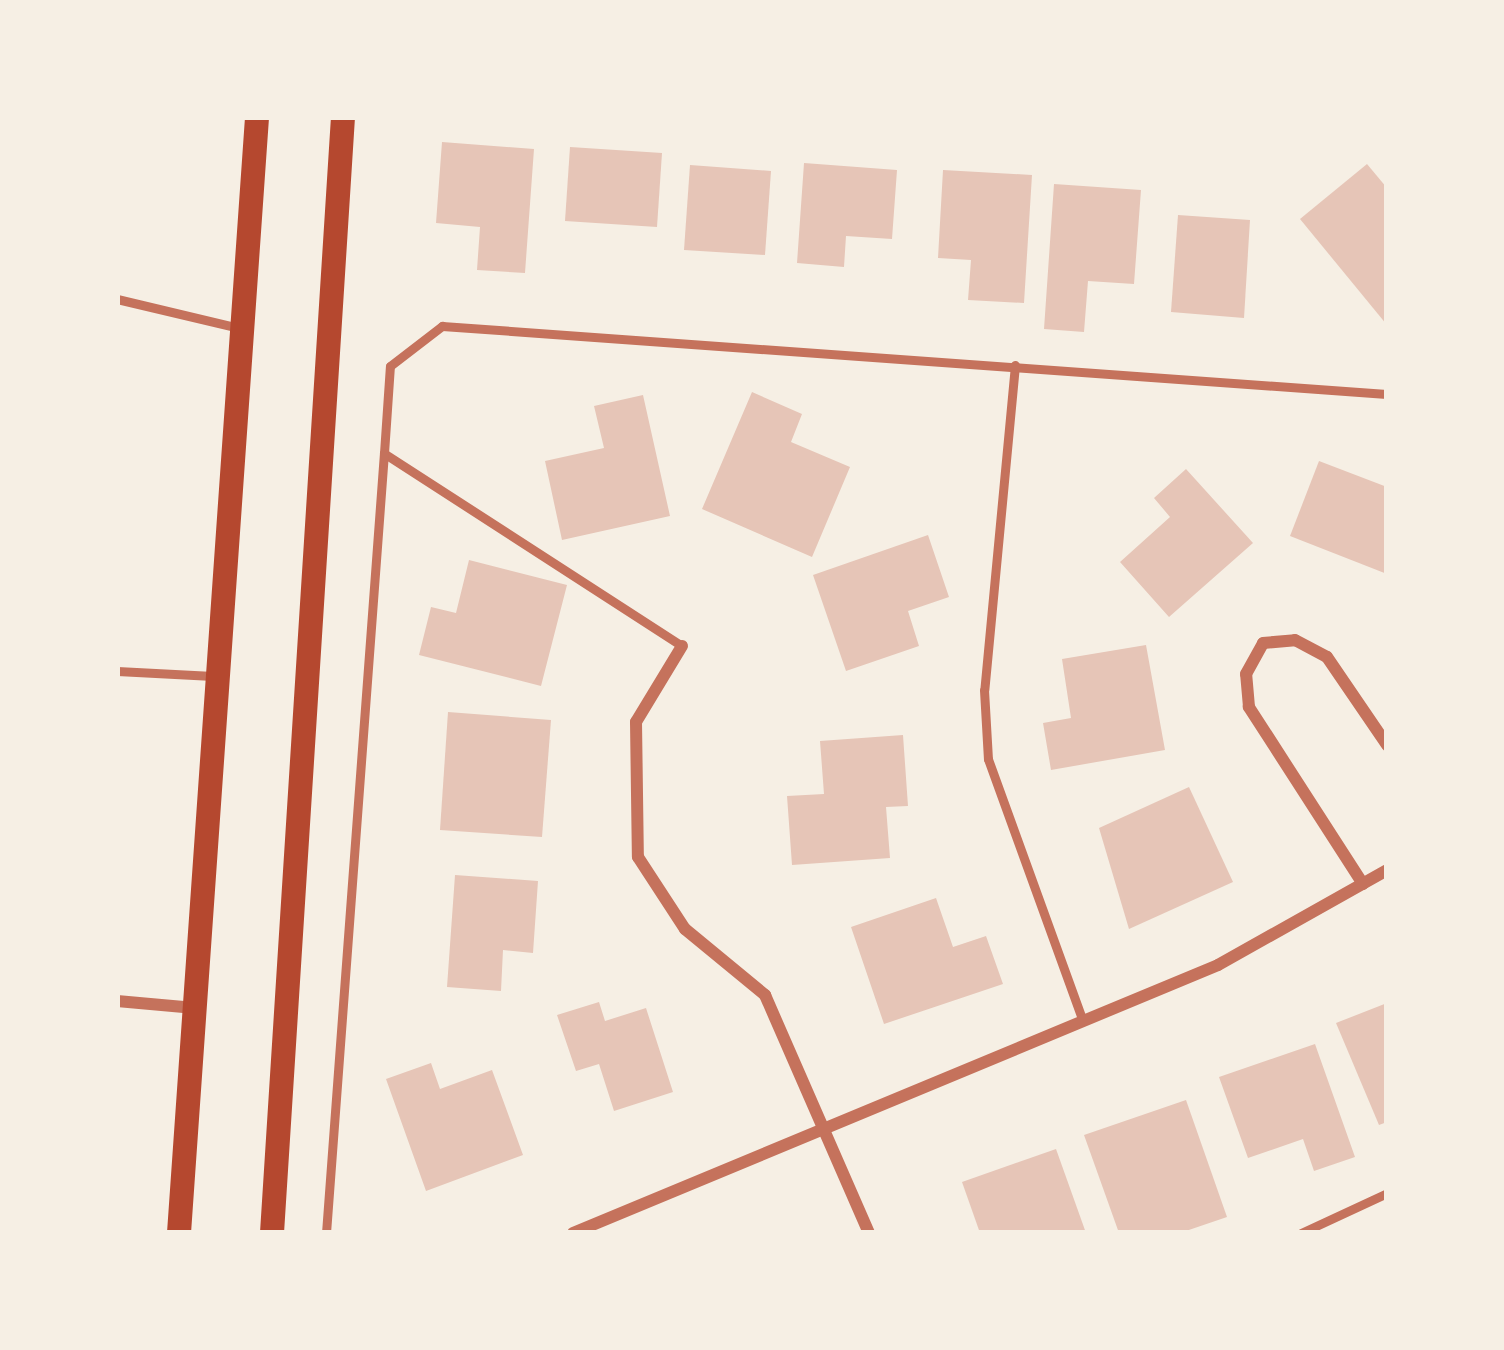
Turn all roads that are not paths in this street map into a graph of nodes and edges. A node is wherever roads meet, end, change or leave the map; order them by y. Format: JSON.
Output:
{"nodes":[{"id":1,"x":256,"y":117,"type":"edge"},
{"id":2,"x":343,"y":117,"type":"edge"},
{"id":3,"x":117,"y":299,"type":"edge"},
{"id":4,"x":239,"y":328,"type":"junction"},
{"id":5,"x":1015,"y":365,"type":"junction"},
{"id":6,"x":1387,"y":394,"type":"edge"},
{"id":7,"x":384,"y":453,"type":"junction"},
{"id":8,"x":682,"y":646,"type":"joint"},
{"id":9,"x":117,"y":671,"type":"edge"},
{"id":10,"x":221,"y":676,"type":"junction"},
{"id":11,"x":1387,"y":745,"type":"edge"},
{"id":12,"x":1387,"y":870,"type":"edge"},
{"id":13,"x":1363,"y":884,"type":"junction"},
{"id":14,"x":117,"y":1001,"type":"edge"},
{"id":15,"x":196,"y":1008,"type":"junction"},
{"id":16,"x":1082,"y":1021,"type":"junction"},
{"id":17,"x":823,"y":1129,"type":"junction"},
{"id":18,"x":1387,"y":1193,"type":"edge"},
{"id":19,"x":179,"y":1233,"type":"edge"},
{"id":20,"x":272,"y":1233,"type":"edge"},
{"id":21,"x":326,"y":1233,"type":"edge"},
{"id":22,"x":573,"y":1233,"type":"edge"},
{"id":23,"x":869,"y":1233,"type":"edge"},
{"id":24,"x":1301,"y":1233,"type":"edge"}],
"edges":[{"from":1,"to":4,"type":"main road"},
{"from":2,"to":20,"type":"main road"},
{"from":3,"to":4,"type":"lane"},
{"from":4,"to":10,"type":"main road"},
{"from":5,"to":6,"type":"lane"},
{"from":5,"to":7,"type":"lane"},
{"from":5,"to":16,"type":"lane"},
{"from":7,"to":8,"type":"lane"},
{"from":7,"to":21,"type":"lane"},
{"from":8,"to":17,"type":"street"},
{"from":9,"to":10,"type":"lane"},
{"from":10,"to":15,"type":"main road"},
{"from":11,"to":13,"type":"street"},
{"from":12,"to":13,"type":"street"},
{"from":13,"to":16,"type":"street"},
{"from":14,"to":15,"type":"street"},
{"from":15,"to":19,"type":"main road"},
{"from":16,"to":17,"type":"street"},
{"from":17,"to":22,"type":"street"},
{"from":17,"to":23,"type":"street"},
{"from":18,"to":24,"type":"lane"}]}
